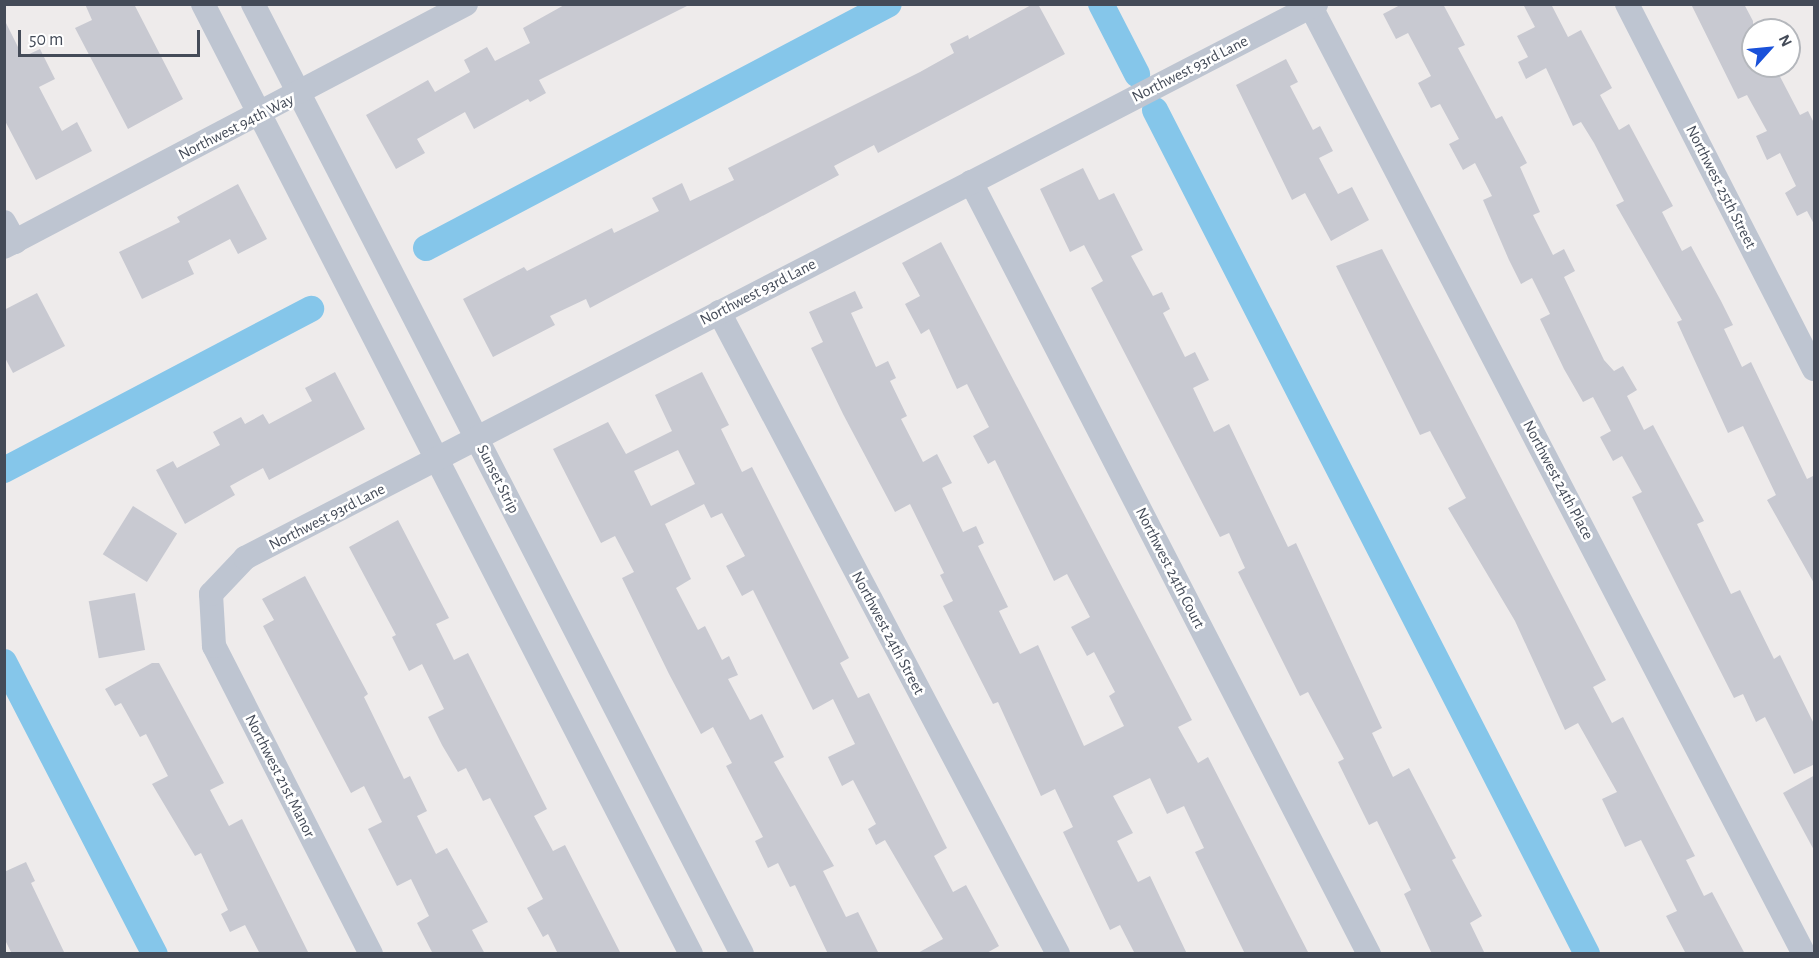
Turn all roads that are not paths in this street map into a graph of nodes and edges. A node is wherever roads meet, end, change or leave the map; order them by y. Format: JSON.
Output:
{"nodes":[{"id":1,"x":203,"y":4,"type":"edge"},
{"id":2,"x":253,"y":4,"type":"edge"},
{"id":3,"x":466,"y":4,"type":"edge"},
{"id":4,"x":1627,"y":4,"type":"edge"},
{"id":5,"x":1314,"y":6,"type":"edge"},
{"id":6,"x":299,"y":95,"type":"junction"},
{"id":7,"x":260,"y":115,"type":"junction"},
{"id":8,"x":971,"y":182,"type":"junction"},
{"id":9,"x":8,"y":237,"type":"edge"},
{"id":10,"x":719,"y":312,"type":"junction"},
{"id":11,"x":1815,"y":369,"type":"edge"},
{"id":12,"x":478,"y":440,"type":"junction"},
{"id":13,"x":438,"y":461,"type":"junction"},
{"id":14,"x":211,"y":594,"type":"joint"},
{"id":15,"x":370,"y":954,"type":"edge"},
{"id":16,"x":691,"y":954,"type":"edge"},
{"id":17,"x":742,"y":954,"type":"edge"},
{"id":18,"x":1058,"y":954,"type":"edge"},
{"id":19,"x":1369,"y":954,"type":"edge"},
{"id":20,"x":1804,"y":954,"type":"edge"}],
"edges":[{"from":1,"to":7,"type":"street"},
{"from":2,"to":6,"type":"street","name":"Sunset Strip"},
{"from":3,"to":6,"type":"street","name":"Northwest 94th Way"},
{"from":4,"to":11,"type":"street","name":"Northwest 25th Street"},
{"from":5,"to":8,"type":"street","name":"Northwest 93rd Lane"},
{"from":5,"to":20,"type":"street","name":"Northwest 24th Place"},
{"from":6,"to":7,"type":"street","name":"Northwest 94th Way"},
{"from":6,"to":12,"type":"street","name":"Sunset Strip"},
{"from":7,"to":9,"type":"street","name":"Northwest 94th Way"},
{"from":7,"to":13,"type":"street"},
{"from":8,"to":10,"type":"street","name":"Northwest 93rd Lane"},
{"from":8,"to":19,"type":"street","name":"Northwest 24th Court"},
{"from":10,"to":12,"type":"street","name":"Northwest 93rd Lane"},
{"from":10,"to":18,"type":"street","name":"Northwest 24th Street"},
{"from":12,"to":13,"type":"street","name":"Northwest 93rd Lane"},
{"from":12,"to":17,"type":"street","name":"Sunset Strip"},
{"from":13,"to":14,"type":"street","name":"Northwest 93rd Lane"},
{"from":13,"to":16,"type":"street"},
{"from":14,"to":15,"type":"street","name":"Northwest 21st Manor"}]}
